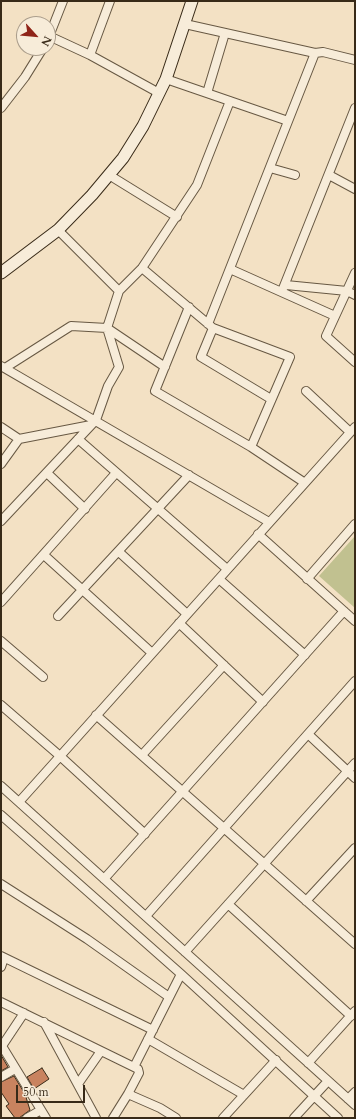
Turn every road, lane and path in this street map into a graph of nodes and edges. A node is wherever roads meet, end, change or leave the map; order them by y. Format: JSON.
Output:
{"nodes":[{"id":1,"x":63,"y":1,"type":"edge"},
{"id":2,"x":110,"y":1,"type":"edge"},
{"id":3,"x":192,"y":1,"type":"edge"},
{"id":4,"x":56,"y":19,"type":"edge"},
{"id":5,"x":185,"y":24,"type":"junction"},
{"id":6,"x":225,"y":33,"type":"junction"},
{"id":7,"x":56,"y":40,"type":"edge"},
{"id":8,"x":315,"y":54,"type":"junction"},
{"id":9,"x":90,"y":55,"type":"junction"},
{"id":10,"x":38,"y":56,"type":"edge"},
{"id":11,"x":355,"y":60,"type":"edge"},
{"id":12,"x":166,"y":79,"type":"junction"},
{"id":13,"x":207,"y":93,"type":"junction"},
{"id":14,"x":159,"y":94,"type":"junction"},
{"id":15,"x":230,"y":101,"type":"junction"},
{"id":16,"x":1,"y":108,"type":"edge"},
{"id":17,"x":355,"y":108,"type":"edge"},
{"id":18,"x":288,"y":121,"type":"junction"},
{"id":19,"x":270,"y":168,"type":"junction"},
{"id":20,"x":109,"y":175,"type":"junction"},
{"id":21,"x":329,"y":175,"type":"junction"},
{"id":22,"x":295,"y":176,"type":"dead end"},
{"id":23,"x":355,"y":189,"type":"edge"},
{"id":24,"x":177,"y":217,"type":"junction"},
{"id":25,"x":58,"y":230,"type":"junction"},
{"id":26,"x":142,"y":268,"type":"junction"},
{"id":27,"x":230,"y":269,"type":"junction"},
{"id":28,"x":1,"y":273,"type":"edge"},
{"id":29,"x":355,"y":273,"type":"edge"},
{"id":30,"x":284,"y":288,"type":"junction"},
{"id":31,"x":119,"y":292,"type":"junction"},
{"id":32,"x":351,"y":293,"type":"edge"},
{"id":33,"x":188,"y":307,"type":"junction"},
{"id":34,"x":335,"y":316,"type":"junction"},
{"id":35,"x":211,"y":326,"type":"junction"},
{"id":36,"x":106,"y":328,"type":"junction"},
{"id":37,"x":355,"y":362,"type":"edge"},
{"id":38,"x":3,"y":367,"type":"edge"},
{"id":39,"x":165,"y":367,"type":"junction"},
{"id":40,"x":306,"y":391,"type":"dead end"},
{"id":41,"x":272,"y":399,"type":"junction"},
{"id":42,"x":94,"y":422,"type":"junction"},
{"id":43,"x":1,"y":427,"type":"edge"},
{"id":44,"x":353,"y":429,"type":"edge"},
{"id":45,"x":19,"y":439,"type":"junction"},
{"id":46,"x":78,"y":439,"type":"junction"},
{"id":47,"x":251,"y":447,"type":"junction"},
{"id":48,"x":1,"y":464,"type":"edge"},
{"id":49,"x":46,"y":473,"type":"junction"},
{"id":50,"x":116,"y":474,"type":"junction"},
{"id":51,"x":189,"y":475,"type":"junction"},
{"id":52,"x":305,"y":482,"type":"junction"},
{"id":53,"x":85,"y":509,"type":"junction"},
{"id":54,"x":158,"y":509,"type":"junction"},
{"id":55,"x":1,"y":521,"type":"edge"},
{"id":56,"x":269,"y":522,"type":"junction"},
{"id":57,"x":355,"y":524,"type":"edge"},
{"id":58,"x":258,"y":534,"type":"junction"},
{"id":59,"x":119,"y":552,"type":"junction"},
{"id":60,"x":44,"y":555,"type":"junction"},
{"id":61,"x":227,"y":569,"type":"junction"},
{"id":62,"x":307,"y":578,"type":"junction"},
{"id":63,"x":219,"y":579,"type":"junction"},
{"id":64,"x":83,"y":591,"type":"junction"},
{"id":65,"x":1,"y":602,"type":"edge"},
{"id":66,"x":344,"y":611,"type":"junction"},
{"id":67,"x":187,"y":614,"type":"junction"},
{"id":68,"x":58,"y":616,"type":"dead end"},
{"id":69,"x":355,"y":621,"type":"edge"},
{"id":70,"x":179,"y":623,"type":"junction"},
{"id":71,"x":1,"y":641,"type":"edge"},
{"id":72,"x":152,"y":653,"type":"junction"},
{"id":73,"x":305,"y":655,"type":"junction"},
{"id":74,"x":224,"y":665,"type":"junction"},
{"id":75,"x":43,"y":678,"type":"dead end"},
{"id":76,"x":355,"y":681,"type":"edge"},
{"id":77,"x":263,"y":702,"type":"junction"},
{"id":78,"x":1,"y":705,"type":"edge"},
{"id":79,"x":96,"y":715,"type":"junction"},
{"id":80,"x":308,"y":734,"type":"junction"},
{"id":81,"x":142,"y":755,"type":"junction"},
{"id":82,"x":60,"y":756,"type":"junction"},
{"id":83,"x":355,"y":763,"type":"edge"},
{"id":84,"x":348,"y":771,"type":"junction"},
{"id":85,"x":355,"y":778,"type":"edge"},
{"id":86,"x":1,"y":786,"type":"edge"},
{"id":87,"x":183,"y":792,"type":"junction"},
{"id":88,"x":19,"y":802,"type":"junction"},
{"id":89,"x":1,"y":815,"type":"edge"},
{"id":90,"x":224,"y":828,"type":"junction"},
{"id":91,"x":145,"y":834,"type":"junction"},
{"id":92,"x":355,"y":848,"type":"edge"},
{"id":93,"x":264,"y":864,"type":"junction"},
{"id":94,"x":104,"y":879,"type":"junction"},
{"id":95,"x":1,"y":884,"type":"edge"},
{"id":96,"x":306,"y":901,"type":"junction"},
{"id":97,"x":228,"y":904,"type":"junction"},
{"id":98,"x":146,"y":916,"type":"junction"},
{"id":99,"x":355,"y":932,"type":"edge"},
{"id":100,"x":352,"y":942,"type":"edge"},
{"id":101,"x":185,"y":952,"type":"junction"},
{"id":102,"x":3,"y":957,"type":"edge"},
{"id":103,"x":1,"y":967,"type":"edge"},
{"id":104,"x":181,"y":974,"type":"junction"},
{"id":105,"x":169,"y":997,"type":"junction"},
{"id":106,"x":1,"y":1002,"type":"edge"},
{"id":107,"x":24,"y":1013,"type":"junction"},
{"id":108,"x":353,"y":1014,"type":"edge"},
{"id":109,"x":44,"y":1022,"type":"junction"},
{"id":110,"x":153,"y":1030,"type":"junction"},
{"id":111,"x":148,"y":1039,"type":"junction"},
{"id":112,"x":101,"y":1051,"type":"junction"},
{"id":113,"x":276,"y":1060,"type":"junction"},
{"id":114,"x":308,"y":1063,"type":"junction"},
{"id":115,"x":134,"y":1067,"type":"junction"},
{"id":116,"x":15,"y":1069,"type":"junction"},
{"id":117,"x":1,"y":1077,"type":"edge"},
{"id":118,"x":328,"y":1081,"type":"junction"},
{"id":119,"x":78,"y":1084,"type":"junction"},
{"id":120,"x":355,"y":1092,"type":"edge"},
{"id":121,"x":128,"y":1094,"type":"junction"},
{"id":122,"x":244,"y":1095,"type":"junction"},
{"id":123,"x":315,"y":1096,"type":"junction"},
{"id":124,"x":348,"y":1099,"type":"junction"},
{"id":125,"x":355,"y":1105,"type":"edge"},
{"id":126,"x":41,"y":1110,"type":"junction"},
{"id":127,"x":115,"y":1117,"type":"edge"},
{"id":128,"x":27,"y":1118,"type":"edge"},
{"id":129,"x":46,"y":1118,"type":"edge"},
{"id":130,"x":96,"y":1118,"type":"edge"},
{"id":131,"x":176,"y":1118,"type":"edge"},
{"id":132,"x":223,"y":1118,"type":"edge"},
{"id":133,"x":294,"y":1118,"type":"edge"},
{"id":134,"x":338,"y":1118,"type":"edge"}],
"edges":[{"from":1,"to":4,"type":"street"},
{"from":2,"to":9,"type":"street"},
{"from":3,"to":5,"type":"street"},
{"from":5,"to":6,"type":"street"},
{"from":5,"to":12,"type":"street"},
{"from":6,"to":8,"type":"street"},
{"from":6,"to":13,"type":"street"},
{"from":7,"to":9,"type":"street"},
{"from":8,"to":11,"type":"street"},
{"from":8,"to":18,"type":"street"},
{"from":9,"to":14,"type":"street"},
{"from":10,"to":16,"type":"street"},
{"from":12,"to":13,"type":"street"},
{"from":12,"to":14,"type":"street"},
{"from":13,"to":15,"type":"street"},
{"from":14,"to":20,"type":"street"},
{"from":15,"to":18,"type":"street"},
{"from":15,"to":24,"type":"street"},
{"from":17,"to":21,"type":"street"},
{"from":18,"to":19,"type":"street"},
{"from":19,"to":22,"type":"street"},
{"from":19,"to":27,"type":"street"},
{"from":20,"to":24,"type":"street"},
{"from":20,"to":25,"type":"street"},
{"from":21,"to":23,"type":"street"},
{"from":21,"to":30,"type":"street"},
{"from":24,"to":26,"type":"street"},
{"from":25,"to":28,"type":"street"},
{"from":25,"to":31,"type":"street"},
{"from":26,"to":31,"type":"street"},
{"from":26,"to":33,"type":"street"},
{"from":27,"to":30,"type":"street"},
{"from":27,"to":35,"type":"street"},
{"from":29,"to":32,"type":"street"},
{"from":30,"to":32,"type":"street"},
{"from":30,"to":34,"type":"street"},
{"from":31,"to":36,"type":"street"},
{"from":32,"to":34,"type":"street"},
{"from":33,"to":35,"type":"street"},
{"from":33,"to":39,"type":"street"},
{"from":34,"to":37,"type":"street"},
{"from":35,"to":41,"type":"street"},
{"from":35,"to":41,"type":"street"},
{"from":36,"to":38,"type":"street"},
{"from":36,"to":39,"type":"street"},
{"from":36,"to":42,"type":"street"},
{"from":38,"to":42,"type":"street"},
{"from":39,"to":47,"type":"street"},
{"from":40,"to":44,"type":"street"},
{"from":41,"to":47,"type":"street"},
{"from":42,"to":45,"type":"street"},
{"from":42,"to":46,"type":"street"},
{"from":42,"to":51,"type":"street"},
{"from":43,"to":45,"type":"street"},
{"from":44,"to":52,"type":"street"},
{"from":45,"to":48,"type":"street"},
{"from":46,"to":49,"type":"street"},
{"from":46,"to":50,"type":"street"},
{"from":47,"to":52,"type":"street"},
{"from":49,"to":53,"type":"street"},
{"from":49,"to":55,"type":"street"},
{"from":50,"to":53,"type":"street"},
{"from":50,"to":54,"type":"street"},
{"from":51,"to":54,"type":"street"},
{"from":51,"to":56,"type":"street"},
{"from":52,"to":56,"type":"street"},
{"from":53,"to":60,"type":"street"},
{"from":54,"to":59,"type":"street"},
{"from":54,"to":61,"type":"street"},
{"from":56,"to":58,"type":"street"},
{"from":57,"to":62,"type":"street"},
{"from":58,"to":61,"type":"street"},
{"from":58,"to":62,"type":"street"},
{"from":59,"to":64,"type":"street"},
{"from":59,"to":67,"type":"street"},
{"from":60,"to":64,"type":"street"},
{"from":60,"to":65,"type":"street"},
{"from":61,"to":63,"type":"street"},
{"from":62,"to":66,"type":"street"},
{"from":63,"to":67,"type":"street"},
{"from":63,"to":73,"type":"street"},
{"from":64,"to":68,"type":"street"},
{"from":64,"to":72,"type":"street"},
{"from":66,"to":69,"type":"street"},
{"from":66,"to":73,"type":"street"},
{"from":67,"to":70,"type":"street"},
{"from":70,"to":72,"type":"street"},
{"from":70,"to":74,"type":"street"},
{"from":71,"to":75,"type":"street"},
{"from":72,"to":79,"type":"street"},
{"from":73,"to":77,"type":"street"},
{"from":74,"to":77,"type":"street"},
{"from":74,"to":81,"type":"street"},
{"from":76,"to":80,"type":"street"},
{"from":77,"to":87,"type":"street"},
{"from":78,"to":82,"type":"street"},
{"from":79,"to":81,"type":"street"},
{"from":79,"to":82,"type":"street"},
{"from":80,"to":84,"type":"street"},
{"from":80,"to":90,"type":"street"},
{"from":81,"to":87,"type":"street"},
{"from":82,"to":88,"type":"street"},
{"from":82,"to":91,"type":"street"},
{"from":83,"to":84,"type":"street"},
{"from":84,"to":85,"type":"street"},
{"from":84,"to":93,"type":"street"},
{"from":86,"to":88,"type":"street"},
{"from":87,"to":90,"type":"street"},
{"from":87,"to":91,"type":"street"},
{"from":88,"to":94,"type":"street"},
{"from":89,"to":104,"type":"street"},
{"from":90,"to":93,"type":"street"},
{"from":90,"to":98,"type":"street"},
{"from":91,"to":94,"type":"street"},
{"from":92,"to":96,"type":"street"},
{"from":93,"to":96,"type":"street"},
{"from":93,"to":97,"type":"street"},
{"from":94,"to":98,"type":"street"},
{"from":95,"to":105,"type":"street"},
{"from":96,"to":100,"type":"street"},
{"from":97,"to":101,"type":"street"},
{"from":97,"to":108,"type":"street"},
{"from":98,"to":101,"type":"street"},
{"from":99,"to":100,"type":"street"},
{"from":101,"to":114,"type":"street"},
{"from":102,"to":103,"type":"street"},
{"from":102,"to":110,"type":"street"},
{"from":104,"to":105,"type":"street"},
{"from":104,"to":113,"type":"street"},
{"from":105,"to":110,"type":"street"},
{"from":106,"to":107,"type":"street"},
{"from":107,"to":109,"type":"street"},
{"from":107,"to":116,"type":"street"},
{"from":108,"to":114,"type":"street"},
{"from":109,"to":112,"type":"street"},
{"from":109,"to":119,"type":"street"},
{"from":110,"to":111,"type":"street"},
{"from":111,"to":115,"type":"street"},
{"from":111,"to":122,"type":"street"},
{"from":112,"to":115,"type":"street"},
{"from":112,"to":119,"type":"street"},
{"from":113,"to":122,"type":"street"},
{"from":113,"to":123,"type":"street"},
{"from":114,"to":118,"type":"street"},
{"from":115,"to":121,"type":"street"},
{"from":116,"to":117,"type":"street"},
{"from":116,"to":126,"type":"street"},
{"from":118,"to":123,"type":"street"},
{"from":118,"to":124,"type":"street"},
{"from":119,"to":130,"type":"street"},
{"from":120,"to":124,"type":"street"},
{"from":121,"to":127,"type":"street"},
{"from":121,"to":131,"type":"street"},
{"from":122,"to":132,"type":"street"},
{"from":123,"to":133,"type":"street"},
{"from":123,"to":134,"type":"street"},
{"from":124,"to":125,"type":"street"},
{"from":126,"to":128,"type":"street"},
{"from":126,"to":129,"type":"street"}]}
